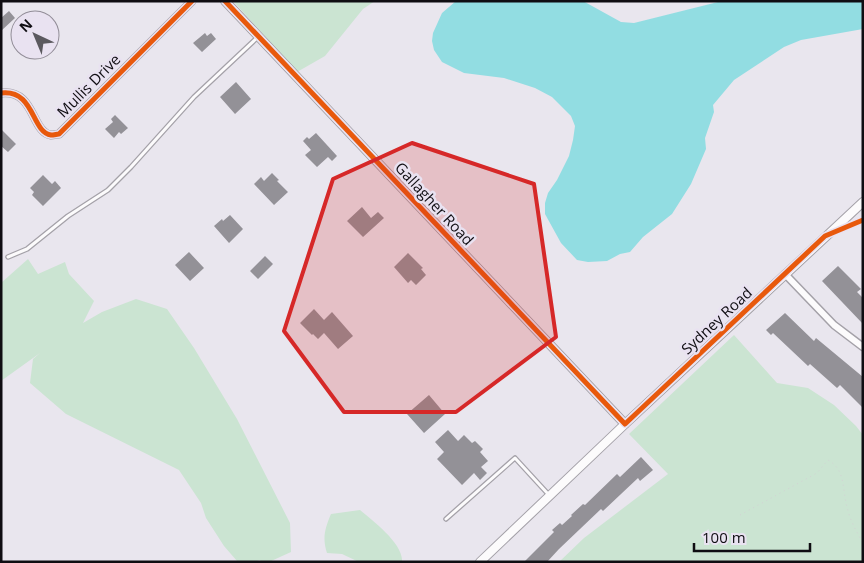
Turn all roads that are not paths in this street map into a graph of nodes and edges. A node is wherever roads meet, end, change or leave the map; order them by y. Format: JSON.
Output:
{"nodes":[{"id":1,"x":192,"y":1,"type":"edge"},
{"id":2,"x":225,"y":1,"type":"edge"},
{"id":3,"x":258,"y":36,"type":"junction"},
{"id":4,"x":1,"y":93,"type":"edge"},
{"id":5,"x":863,"y":202,"type":"edge"},
{"id":6,"x":8,"y":257,"type":"dead end"},
{"id":7,"x":785,"y":274,"type":"junction"},
{"id":8,"x":863,"y":347,"type":"edge"},
{"id":9,"x":625,"y":424,"type":"junction"},
{"id":10,"x":550,"y":495,"type":"junction"},
{"id":11,"x":446,"y":520,"type":"dead end"},
{"id":12,"x":480,"y":562,"type":"edge"}],
"edges":[{"from":1,"to":4,"type":"street","name":"Mullis Drive"},
{"from":2,"to":3,"type":"street","name":"Gallagher Road"},
{"from":3,"to":6,"type":"lane"},
{"from":3,"to":9,"type":"street","name":"Gallagher Road"},
{"from":5,"to":7,"type":"street","name":"Sydney Road"},
{"from":7,"to":8,"type":"street"},
{"from":7,"to":9,"type":"street","name":"Sydney Road"},
{"from":9,"to":10,"type":"street","name":"Sydney Road"},
{"from":10,"to":11,"type":"lane"},
{"from":10,"to":12,"type":"street","name":"Sydney Road"}]}
